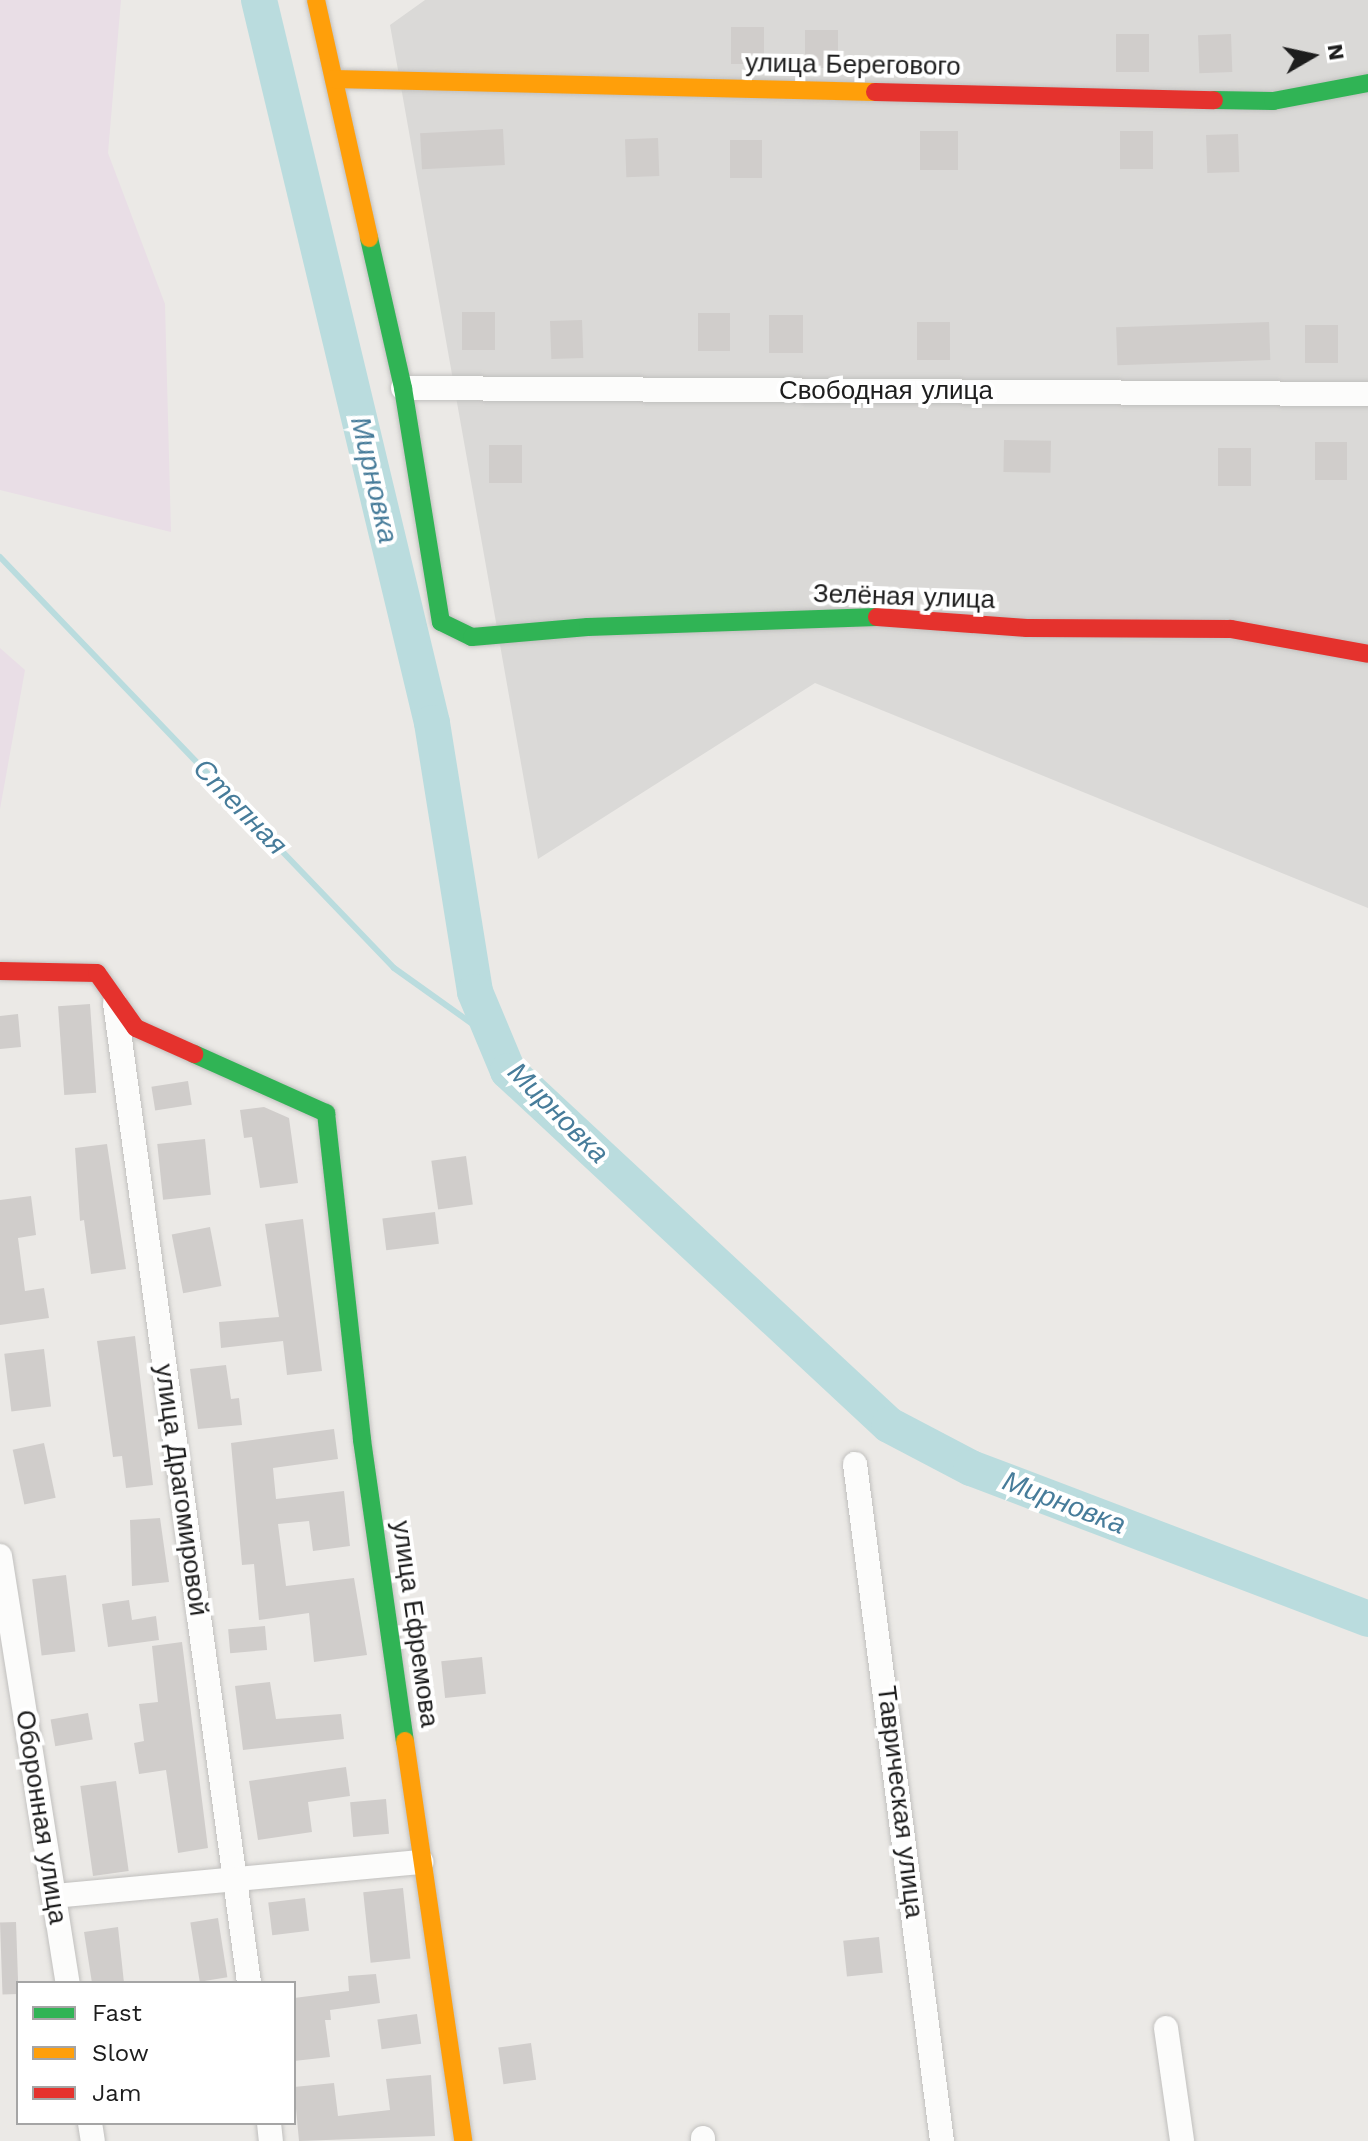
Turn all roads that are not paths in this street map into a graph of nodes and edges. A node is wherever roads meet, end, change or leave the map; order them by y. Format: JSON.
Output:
{"nodes":[{"id":1,"x":316,"y":0,"type":"edge"},
{"id":2,"x":334,"y":79,"type":"junction"},
{"id":3,"x":1368,"y":83,"type":"edge"},
{"id":4,"x":403,"y":388,"type":"junction"},
{"id":5,"x":1368,"y":394,"type":"edge"},
{"id":6,"x":1368,"y":654,"type":"edge"},
{"id":7,"x":0,"y":971,"type":"edge"},
{"id":8,"x":114,"y":996,"type":"junction"},
{"id":9,"x":855,"y":1464,"type":"dead end"},
{"id":10,"x":0,"y":1556,"type":"edge"},
{"id":11,"x":421,"y":1862,"type":"junction"},
{"id":12,"x":234,"y":1880,"type":"junction"},
{"id":13,"x":54,"y":1896,"type":"junction"},
{"id":14,"x":68,"y":1981,"type":"edge"},
{"id":15,"x":249,"y":1981,"type":"edge"},
{"id":16,"x":1166,"y":2028,"type":"dead end"},
{"id":17,"x":463,"y":2141,"type":"edge"},
{"id":18,"x":942,"y":2141,"type":"edge"},
{"id":19,"x":1182,"y":2141,"type":"edge"}],
"edges":[{"from":1,"to":2,"type":"street"},
{"from":2,"to":3,"type":"street","name":"улица Берегового"},
{"from":2,"to":4,"type":"street"},
{"from":4,"to":5,"type":"street","name":"Свободная улица"},
{"from":4,"to":6,"type":"street","name":"Зелёная улица"},
{"from":7,"to":8,"type":"street"},
{"from":8,"to":11,"type":"street","name":"улица Ефремова"},
{"from":8,"to":12,"type":"street","name":"улица Драгомировой"},
{"from":9,"to":18,"type":"street","name":"Таврическая улица"},
{"from":10,"to":13,"type":"street","name":"Оборонная улица"},
{"from":11,"to":12,"type":"street"},
{"from":11,"to":17,"type":"street","name":"улица Ефремова"},
{"from":12,"to":13,"type":"street"},
{"from":12,"to":15,"type":"street","name":"улица Драгомировой"},
{"from":13,"to":14,"type":"street","name":"Оборонная улица"},
{"from":16,"to":19,"type":"street"}]}
